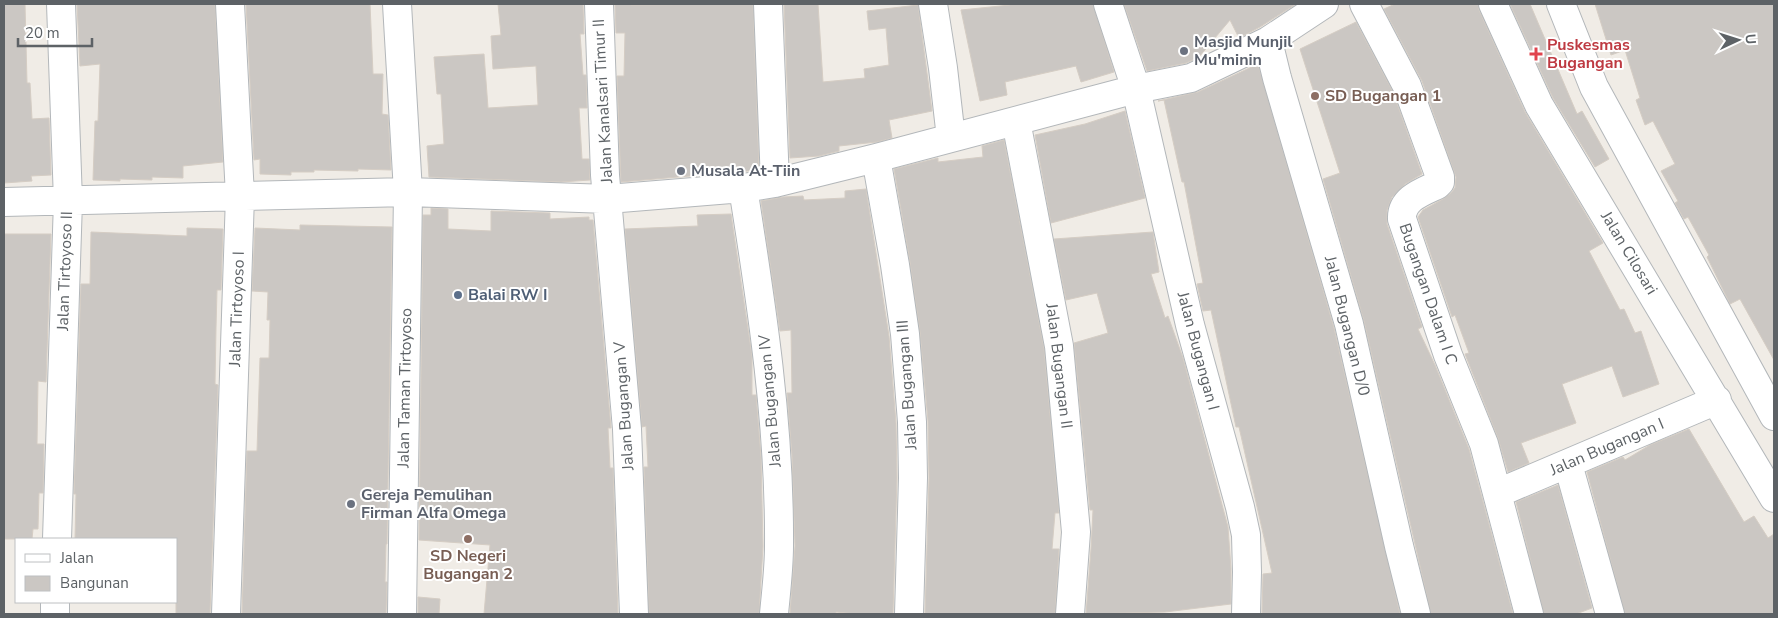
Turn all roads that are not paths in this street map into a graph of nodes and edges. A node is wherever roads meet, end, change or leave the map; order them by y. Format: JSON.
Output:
{"nodes":[{"id":1,"x":61,"y":4,"type":"edge"},
{"id":2,"x":230,"y":4,"type":"edge"},
{"id":3,"x":397,"y":4,"type":"edge"},
{"id":4,"x":599,"y":4,"type":"edge"},
{"id":5,"x":768,"y":4,"type":"edge"},
{"id":6,"x":933,"y":4,"type":"edge"},
{"id":7,"x":1108,"y":4,"type":"edge"},
{"id":8,"x":1324,"y":4,"type":"edge"},
{"id":9,"x":1364,"y":4,"type":"edge"},
{"id":10,"x":1493,"y":4,"type":"edge"},
{"id":11,"x":1562,"y":4,"type":"edge"},
{"id":12,"x":1268,"y":41,"type":"junction"},
{"id":13,"x":1136,"y":89,"type":"junction"},
{"id":14,"x":1016,"y":121,"type":"junction"},
{"id":15,"x":952,"y":138,"type":"junction"},
{"id":16,"x":876,"y":158,"type":"junction"},
{"id":17,"x":775,"y":183,"type":"junction"},
{"id":18,"x":743,"y":188,"type":"junction"},
{"id":19,"x":408,"y":192,"type":"junction"},
{"id":20,"x":240,"y":196,"type":"junction"},
{"id":21,"x":608,"y":199,"type":"junction"},
{"id":22,"x":68,"y":201,"type":"junction"},
{"id":23,"x":4,"y":202,"type":"edge"},
{"id":24,"x":1717,"y":400,"type":"junction"},
{"id":25,"x":1773,"y":414,"type":"edge"},
{"id":26,"x":1735,"y":431,"type":"junction"},
{"id":27,"x":1568,"y":464,"type":"junction"},
{"id":28,"x":1498,"y":493,"type":"junction"},
{"id":29,"x":1774,"y":498,"type":"edge"},
{"id":30,"x":57,"y":538,"type":"edge"},
{"id":31,"x":226,"y":614,"type":"edge"},
{"id":32,"x":402,"y":614,"type":"edge"},
{"id":33,"x":634,"y":614,"type":"edge"},
{"id":34,"x":774,"y":614,"type":"edge"},
{"id":35,"x":908,"y":614,"type":"edge"},
{"id":36,"x":1070,"y":614,"type":"edge"},
{"id":37,"x":1246,"y":614,"type":"edge"},
{"id":38,"x":1416,"y":614,"type":"edge"},
{"id":39,"x":1529,"y":614,"type":"edge"},
{"id":40,"x":1610,"y":614,"type":"edge"}],
"edges":[{"from":1,"to":22,"type":"street","name":"Jalan Tirtoyoso II"},
{"from":2,"to":20,"type":"street","name":"Jalan Tirtoyoso I"},
{"from":3,"to":19,"type":"street","name":"Jalan Taman Tirtoyoso"},
{"from":4,"to":21,"type":"street","name":"Jalan Kanalsari Timur II"},
{"from":5,"to":17,"type":"street"},
{"from":6,"to":15,"type":"street"},
{"from":7,"to":13,"type":"street","name":"Jalan Bugangan I"},
{"from":8,"to":12,"type":"street"},
{"from":9,"to":28,"type":"street","name":"Bugangan Dalam I C"},
{"from":10,"to":24,"type":"street","name":"Jalan Cilosari"},
{"from":11,"to":25,"type":"street"},
{"from":12,"to":13,"type":"street"},
{"from":12,"to":38,"type":"street","name":"Jalan Bugangan D/0"},
{"from":13,"to":14,"type":"street"},
{"from":13,"to":37,"type":"street","name":"Jalan Bugangan I"},
{"from":14,"to":15,"type":"street"},
{"from":14,"to":36,"type":"street","name":"Jalan Bugangan II"},
{"from":15,"to":16,"type":"street"},
{"from":16,"to":17,"type":"street"},
{"from":16,"to":35,"type":"street","name":"Jalan Bugangan III"},
{"from":17,"to":18,"type":"street"},
{"from":18,"to":21,"type":"street"},
{"from":18,"to":34,"type":"street","name":"Jalan Bugangan IV"},
{"from":19,"to":20,"type":"street"},
{"from":19,"to":21,"type":"street"},
{"from":19,"to":32,"type":"street","name":"Jalan Taman Tirtoyoso"},
{"from":20,"to":22,"type":"street"},
{"from":20,"to":31,"type":"street","name":"Jalan Tirtoyoso I"},
{"from":21,"to":33,"type":"street","name":"Jalan Bugangan V"},
{"from":22,"to":23,"type":"street"},
{"from":22,"to":30,"type":"street","name":"Jalan Tirtoyoso II"},
{"from":24,"to":26,"type":"street","name":"Jalan Cilosari"},
{"from":24,"to":27,"type":"street","name":"Jalan Bugangan I"},
{"from":25,"to":26,"type":"street"},
{"from":26,"to":29,"type":"street","name":"Jalan Cilosari"},
{"from":27,"to":28,"type":"street","name":"Jalan Bugangan I"},
{"from":27,"to":40,"type":"street"},
{"from":28,"to":39,"type":"street","name":"Bugangan Dalam I C"}]}
